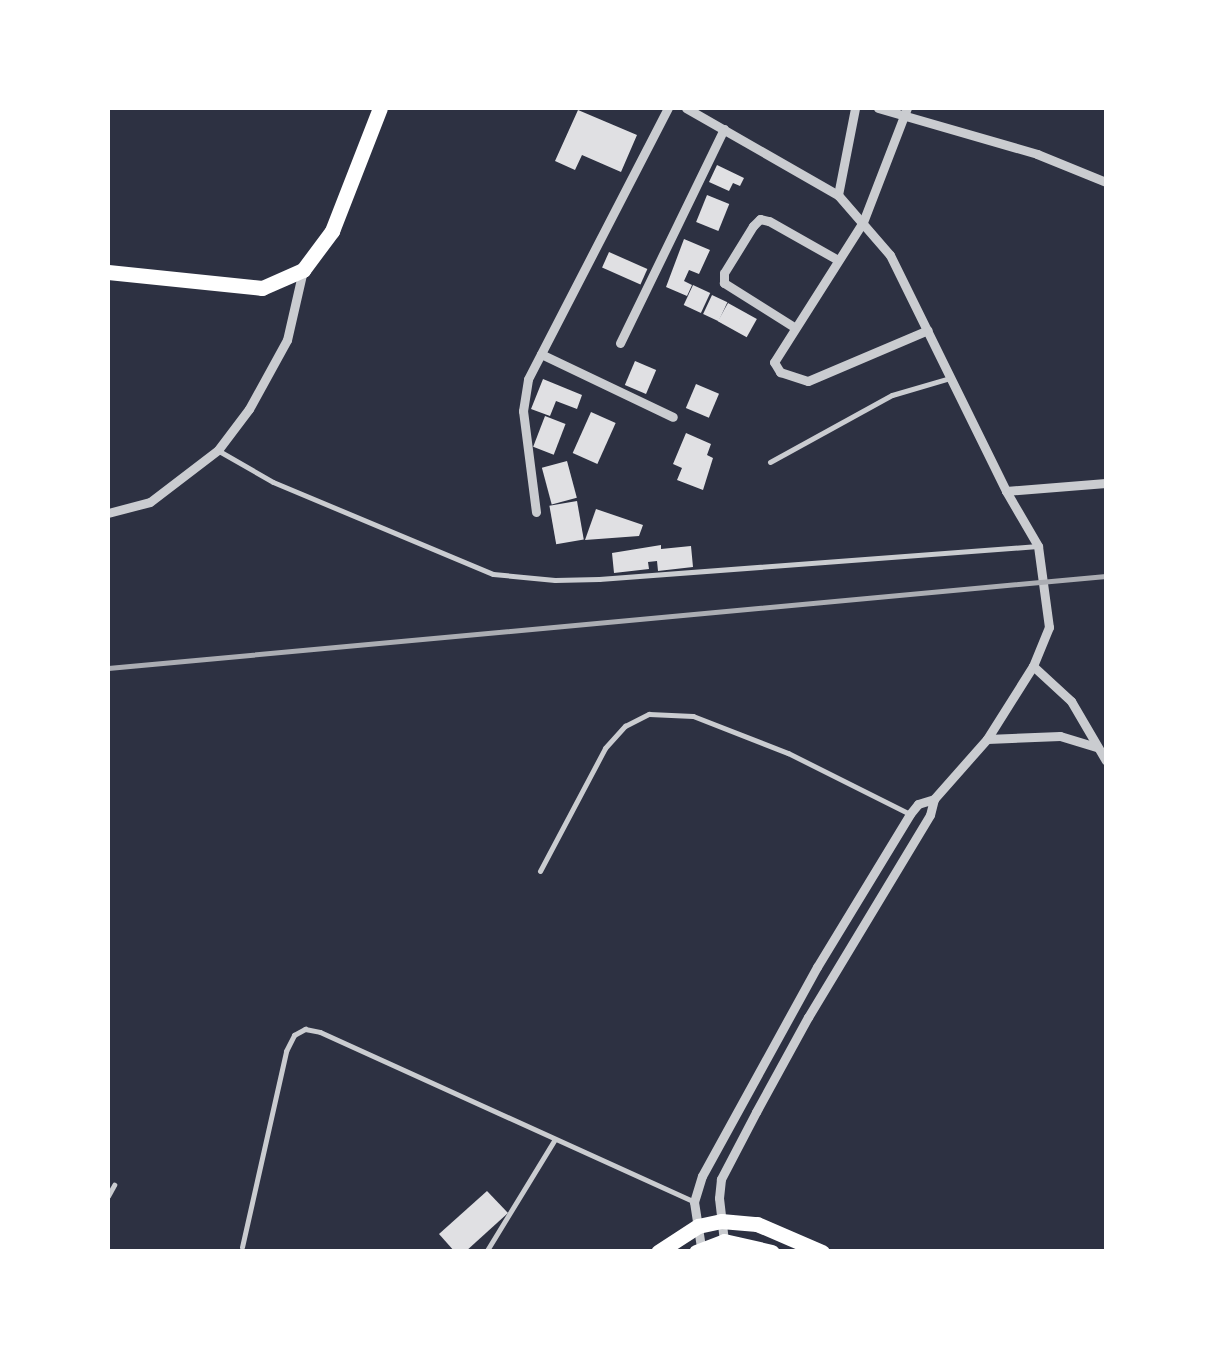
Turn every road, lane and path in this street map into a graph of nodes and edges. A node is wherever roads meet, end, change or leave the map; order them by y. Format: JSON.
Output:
{"nodes":[{"id":1,"x":380,"y":108,"type":"edge"},
{"id":2,"x":668,"y":108,"type":"edge"},
{"id":3,"x":686,"y":108,"type":"edge"},
{"id":4,"x":856,"y":108,"type":"edge"},
{"id":5,"x":878,"y":108,"type":"edge"},
{"id":6,"x":905,"y":112,"type":"edge"},
{"id":7,"x":724,"y":130,"type":"junction"},
{"id":8,"x":1106,"y":182,"type":"edge"},
{"id":9,"x":838,"y":196,"type":"junction"},
{"id":10,"x":863,"y":222,"type":"junction"},
{"id":11,"x":838,"y":260,"type":"junction"},
{"id":12,"x":303,"y":270,"type":"junction"},
{"id":13,"x":108,"y":272,"type":"edge"},
{"id":14,"x":794,"y":327,"type":"junction"},
{"id":15,"x":928,"y":330,"type":"junction"},
{"id":16,"x":620,"y":342,"type":"dead end"},
{"id":17,"x":541,"y":354,"type":"junction"},
{"id":18,"x":952,"y":377,"type":"junction"},
{"id":19,"x":673,"y":417,"type":"dead end"},
{"id":20,"x":218,"y":450,"type":"junction"},
{"id":21,"x":770,"y":462,"type":"dead end"},
{"id":22,"x":1106,"y":483,"type":"edge"},
{"id":23,"x":1006,"y":492,"type":"junction"},
{"id":24,"x":536,"y":512,"type":"dead end"},
{"id":25,"x":108,"y":513,"type":"edge"},
{"id":26,"x":1038,"y":546,"type":"junction"},
{"id":27,"x":1033,"y":666,"type":"junction"},
{"id":28,"x":988,"y":739,"type":"junction"},
{"id":29,"x":1095,"y":747,"type":"junction"},
{"id":30,"x":1106,"y":761,"type":"edge"},
{"id":31,"x":934,"y":798,"type":"junction"},
{"id":32,"x":910,"y":814,"type":"junction"},
{"id":33,"x":540,"y":871,"type":"dead end"},
{"id":34,"x":555,"y":1139,"type":"junction"},
{"id":35,"x":114,"y":1186,"type":"dead end"},
{"id":36,"x":108,"y":1196,"type":"edge"},
{"id":37,"x":694,"y":1202,"type":"junction"},
{"id":38,"x":722,"y":1221,"type":"junction"},
{"id":39,"x":698,"y":1226,"type":"junction"},
{"id":40,"x":724,"y":1241,"type":"junction"},
{"id":41,"x":242,"y":1248,"type":"dead end"},
{"id":42,"x":698,"y":1249,"type":"edge"},
{"id":43,"x":486,"y":1252,"type":"edge"},
{"id":44,"x":658,"y":1252,"type":"edge"},
{"id":45,"x":772,"y":1252,"type":"edge"},
{"id":46,"x":822,"y":1252,"type":"edge"}],
"edges":[{"from":1,"to":12,"type":"main road"},
{"from":2,"to":17,"type":"street"},
{"from":3,"to":7,"type":"street"},
{"from":4,"to":9,"type":"street"},
{"from":5,"to":6,"type":"street"},
{"from":6,"to":8,"type":"street"},
{"from":6,"to":10,"type":"street"},
{"from":7,"to":9,"type":"street"},
{"from":7,"to":16,"type":"street"},
{"from":9,"to":10,"type":"street"},
{"from":10,"to":11,"type":"street"},
{"from":10,"to":15,"type":"street"},
{"from":11,"to":14,"type":"street"},
{"from":11,"to":14,"type":"street"},
{"from":12,"to":13,"type":"main road"},
{"from":12,"to":20,"type":"street"},
{"from":14,"to":15,"type":"street"},
{"from":15,"to":18,"type":"street"},
{"from":17,"to":19,"type":"street"},
{"from":17,"to":24,"type":"street"},
{"from":18,"to":21,"type":"lane"},
{"from":18,"to":23,"type":"street"},
{"from":20,"to":25,"type":"street"},
{"from":20,"to":26,"type":"lane"},
{"from":22,"to":23,"type":"street"},
{"from":23,"to":26,"type":"street"},
{"from":26,"to":27,"type":"street"},
{"from":27,"to":28,"type":"street"},
{"from":27,"to":29,"type":"street"},
{"from":28,"to":29,"type":"street"},
{"from":28,"to":31,"type":"street"},
{"from":29,"to":30,"type":"street"},
{"from":31,"to":32,"type":"street"},
{"from":31,"to":38,"type":"street"},
{"from":32,"to":33,"type":"lane"},
{"from":32,"to":37,"type":"street"},
{"from":34,"to":37,"type":"lane"},
{"from":34,"to":41,"type":"lane"},
{"from":34,"to":43,"type":"lane"},
{"from":35,"to":36,"type":"lane"},
{"from":37,"to":39,"type":"street"},
{"from":38,"to":39,"type":"main road"},
{"from":38,"to":40,"type":"street"},
{"from":38,"to":46,"type":"main road"},
{"from":39,"to":42,"type":"street"},
{"from":39,"to":44,"type":"main road"},
{"from":40,"to":42,"type":"main road"},
{"from":40,"to":45,"type":"main road"}]}
